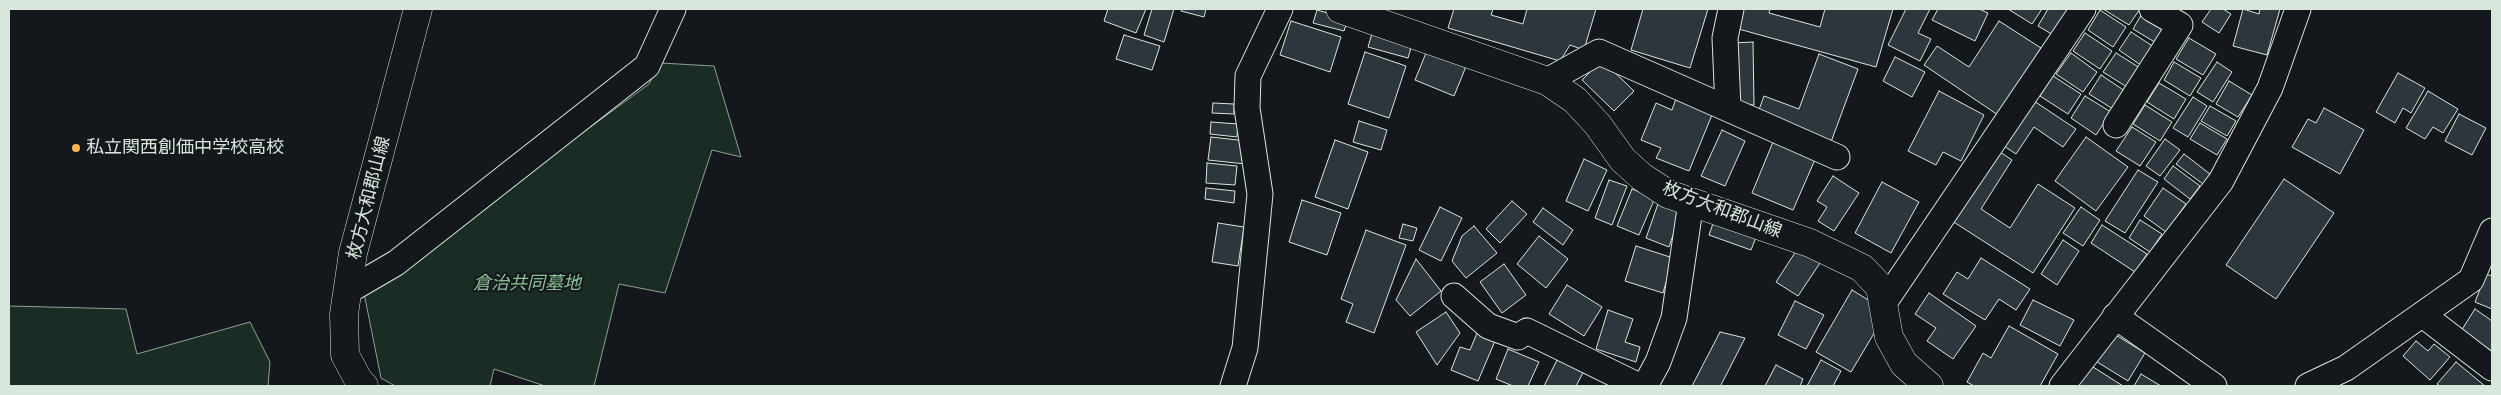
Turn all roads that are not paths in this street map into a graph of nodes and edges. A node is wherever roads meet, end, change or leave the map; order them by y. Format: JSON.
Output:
{"nodes":[{"id":1,"x":418,"y":9,"type":"edge"},
{"id":2,"x":673,"y":9,"type":"edge"},
{"id":3,"x":1280,"y":9,"type":"edge"},
{"id":4,"x":1340,"y":9,"type":"edge"},
{"id":5,"x":1732,"y":9,"type":"edge"},
{"id":6,"x":2083,"y":9,"type":"edge"},
{"id":7,"x":2152,"y":9,"type":"edge"},
{"id":8,"x":2298,"y":9,"type":"edge"},
{"id":9,"x":1547,"y":81,"type":"junction"},
{"id":10,"x":1728,"y":108,"type":"junction"},
{"id":11,"x":2116,"y":125,"type":"dead end"},
{"id":12,"x":1837,"y":157,"type":"dead end"},
{"id":13,"x":1691,"y":202,"type":"junction"},
{"id":14,"x":2492,"y":231,"type":"edge"},
{"id":15,"x":348,"y":290,"type":"junction"},
{"id":16,"x":1454,"y":296,"type":"dead end"},
{"id":17,"x":1884,"y":303,"type":"junction"},
{"id":18,"x":2423,"y":315,"type":"junction"},
{"id":19,"x":2115,"y":316,"type":"junction"},
{"id":20,"x":2492,"y":368,"type":"edge"},
{"id":21,"x":364,"y":386,"type":"edge"},
{"id":22,"x":1233,"y":386,"type":"edge"},
{"id":23,"x":1639,"y":386,"type":"edge"},
{"id":24,"x":1646,"y":386,"type":"edge"},
{"id":25,"x":1929,"y":386,"type":"edge"},
{"id":26,"x":2062,"y":386,"type":"edge"},
{"id":27,"x":2214,"y":386,"type":"edge"},
{"id":28,"x":2308,"y":386,"type":"edge"}],
"edges":[{"from":1,"to":15,"type":"main road","name":"枚方大和郡山線"},
{"from":2,"to":15,"type":"street"},
{"from":3,"to":22,"type":"street"},
{"from":4,"to":9,"type":"main road","name":"枚方大和郡山線"},
{"from":5,"to":10,"type":"street"},
{"from":6,"to":17,"type":"street"},
{"from":7,"to":11,"type":"street"},
{"from":8,"to":19,"type":"street"},
{"from":9,"to":10,"type":"street"},
{"from":9,"to":13,"type":"main road","name":"枚方大和郡山線"},
{"from":10,"to":12,"type":"street"},
{"from":13,"to":17,"type":"main road","name":"枚方大和郡山線"},
{"from":13,"to":24,"type":"street"},
{"from":14,"to":18,"type":"street"},
{"from":15,"to":21,"type":"main road","name":"枚方大和郡山線"},
{"from":16,"to":23,"type":"street"},
{"from":17,"to":25,"type":"main road","name":"枚方大和郡山線"},
{"from":18,"to":20,"type":"street"},
{"from":18,"to":28,"type":"street"},
{"from":19,"to":26,"type":"street"},
{"from":19,"to":27,"type":"street"}]}
